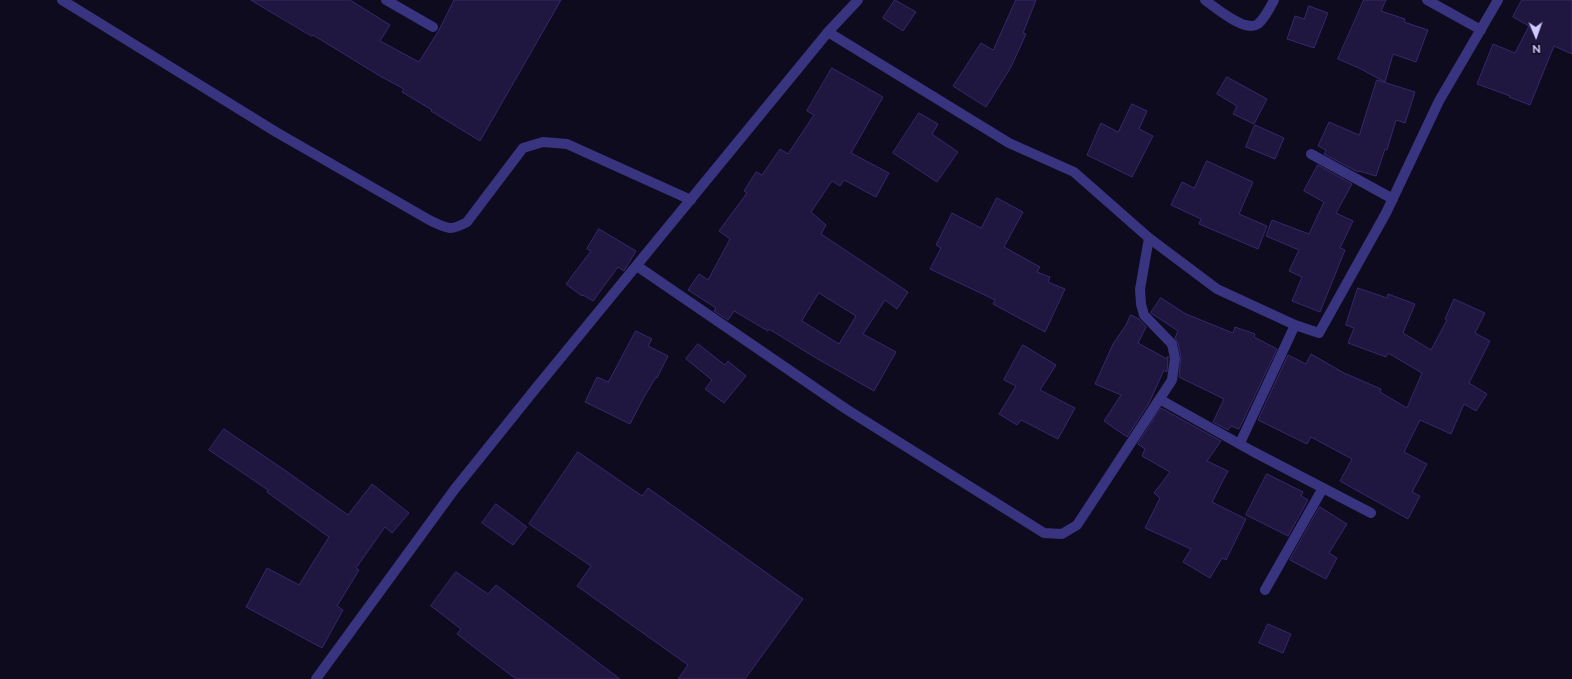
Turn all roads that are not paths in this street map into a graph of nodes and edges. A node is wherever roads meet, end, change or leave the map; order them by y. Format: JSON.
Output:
{"nodes":[{"id":1,"x":62,"y":0,"type":"edge"},
{"id":2,"x":386,"y":0,"type":"edge"},
{"id":3,"x":858,"y":0,"type":"edge"},
{"id":4,"x":1205,"y":0,"type":"edge"},
{"id":5,"x":1274,"y":0,"type":"edge"},
{"id":6,"x":1427,"y":0,"type":"edge"},
{"id":7,"x":1498,"y":0,"type":"edge"},
{"id":8,"x":433,"y":27,"type":"dead end"},
{"id":9,"x":1481,"y":30,"type":"junction"},
{"id":10,"x":828,"y":32,"type":"junction"},
{"id":11,"x":1311,"y":154,"type":"dead end"},
{"id":12,"x":1393,"y":199,"type":"junction"},
{"id":13,"x":691,"y":200,"type":"junction"},
{"id":14,"x":1149,"y":238,"type":"junction"},
{"id":15,"x":637,"y":266,"type":"junction"},
{"id":16,"x":1295,"y":325,"type":"junction"},
{"id":17,"x":1161,"y":400,"type":"junction"},
{"id":18,"x":1240,"y":443,"type":"junction"},
{"id":19,"x":1323,"y":488,"type":"junction"},
{"id":20,"x":1371,"y":513,"type":"dead end"},
{"id":21,"x":1265,"y":590,"type":"dead end"},
{"id":22,"x":316,"y":679,"type":"edge"}],
"edges":[{"from":1,"to":13,"type":"street"},
{"from":2,"to":8,"type":"street"},
{"from":3,"to":10,"type":"street"},
{"from":4,"to":5,"type":"street"},
{"from":6,"to":9,"type":"street"},
{"from":7,"to":9,"type":"street"},
{"from":9,"to":12,"type":"street"},
{"from":10,"to":13,"type":"street"},
{"from":10,"to":14,"type":"street"},
{"from":11,"to":12,"type":"street"},
{"from":12,"to":16,"type":"street"},
{"from":13,"to":15,"type":"street"},
{"from":14,"to":16,"type":"street"},
{"from":14,"to":17,"type":"street"},
{"from":15,"to":17,"type":"street"},
{"from":15,"to":22,"type":"street"},
{"from":16,"to":18,"type":"street"},
{"from":17,"to":18,"type":"street"},
{"from":18,"to":19,"type":"street"},
{"from":19,"to":20,"type":"street"},
{"from":19,"to":21,"type":"street"}]}
